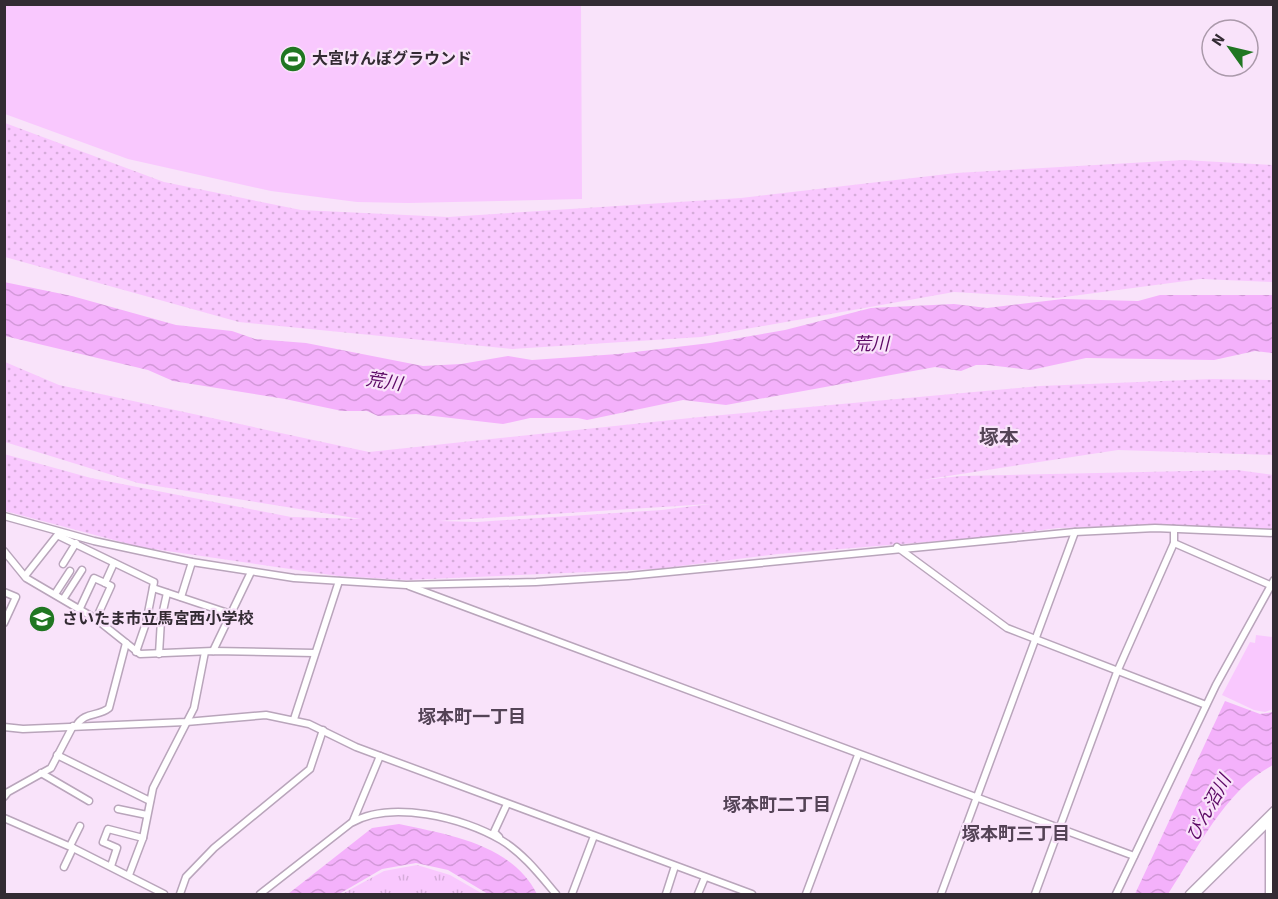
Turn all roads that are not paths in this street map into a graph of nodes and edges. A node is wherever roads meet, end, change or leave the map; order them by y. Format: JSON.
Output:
{"nodes":[{"id":1,"x":4,"y":516,"type":"edge"},
{"id":2,"x":1174,"y":529,"type":"junction"},
{"id":3,"x":1075,"y":532,"type":"junction"},
{"id":4,"x":1274,"y":533,"type":"edge"},
{"id":5,"x":59,"y":534,"type":"junction"},
{"id":6,"x":79,"y":537,"type":"junction"},
{"id":7,"x":1174,"y":543,"type":"junction"},
{"id":8,"x":75,"y":544,"type":"junction"},
{"id":9,"x":897,"y":548,"type":"junction"},
{"id":10,"x":5,"y":551,"type":"edge"},
{"id":11,"x":192,"y":562,"type":"junction"},
{"id":12,"x":114,"y":563,"type":"junction"},
{"id":13,"x":63,"y":564,"type":"dead end"},
{"id":14,"x":82,"y":570,"type":"dead end"},
{"id":15,"x":70,"y":571,"type":"dead end"},
{"id":16,"x":251,"y":572,"type":"junction"},
{"id":17,"x":25,"y":576,"type":"junction"},
{"id":18,"x":339,"y":581,"type":"junction"},
{"id":19,"x":1272,"y":582,"type":"edge"},
{"id":20,"x":105,"y":583,"type":"junction"},
{"id":21,"x":406,"y":585,"type":"junction"},
{"id":22,"x":153,"y":588,"type":"junction"},
{"id":23,"x":4,"y":592,"type":"edge"},
{"id":24,"x":167,"y":593,"type":"junction"},
{"id":25,"x":55,"y":594,"type":"junction"},
{"id":26,"x":181,"y":597,"type":"junction"},
{"id":27,"x":64,"y":598,"type":"junction"},
{"id":28,"x":80,"y":608,"type":"junction"},
{"id":29,"x":231,"y":614,"type":"junction"},
{"id":30,"x":96,"y":619,"type":"junction"},
{"id":31,"x":4,"y":623,"type":"edge"},
{"id":32,"x":1035,"y":640,"type":"junction"},
{"id":33,"x":126,"y":643,"type":"junction"},
{"id":34,"x":213,"y":651,"type":"junction"},
{"id":35,"x":136,"y":652,"type":"junction"},
{"id":36,"x":205,"y":652,"type":"junction"},
{"id":37,"x":314,"y":653,"type":"junction"},
{"id":38,"x":159,"y":654,"type":"junction"},
{"id":39,"x":1117,"y":672,"type":"junction"},
{"id":40,"x":1206,"y":705,"type":"junction"},
{"id":41,"x":294,"y":719,"type":"junction"},
{"id":42,"x":186,"y":722,"type":"junction"},
{"id":43,"x":74,"y":726,"type":"junction"},
{"id":44,"x":4,"y":727,"type":"edge"},
{"id":45,"x":323,"y":730,"type":"junction"},
{"id":46,"x":858,"y":754,"type":"junction"},
{"id":47,"x":57,"y":755,"type":"junction"},
{"id":48,"x":380,"y":756,"type":"junction"},
{"id":49,"x":41,"y":773,"type":"junction"},
{"id":50,"x":4,"y":797,"type":"edge"},
{"id":51,"x":977,"y":798,"type":"junction"},
{"id":52,"x":89,"y":801,"type":"dead end"},
{"id":53,"x":150,"y":801,"type":"junction"},
{"id":54,"x":507,"y":804,"type":"junction"},
{"id":55,"x":118,"y":809,"type":"dead end"},
{"id":56,"x":1274,"y":810,"type":"edge"},
{"id":57,"x":147,"y":815,"type":"junction"},
{"id":58,"x":4,"y":818,"type":"edge"},
{"id":59,"x":1271,"y":820,"type":"edge"},
{"id":60,"x":353,"y":822,"type":"junction"},
{"id":61,"x":80,"y":826,"type":"dead end"},
{"id":62,"x":1059,"y":829,"type":"junction"},
{"id":63,"x":594,"y":836,"type":"junction"},
{"id":64,"x":143,"y":838,"type":"junction"},
{"id":65,"x":501,"y":840,"type":"junction"},
{"id":66,"x":71,"y":847,"type":"junction"},
{"id":67,"x":1134,"y":856,"type":"junction"},
{"id":68,"x":111,"y":866,"type":"junction"},
{"id":69,"x":675,"y":866,"type":"junction"},
{"id":70,"x":64,"y":867,"type":"dead end"},
{"id":71,"x":129,"y":875,"type":"junction"},
{"id":72,"x":705,"y":877,"type":"junction"},
{"id":73,"x":1270,"y":890,"type":"edge"},
{"id":74,"x":150,"y":891,"type":"edge"},
{"id":75,"x":164,"y":894,"type":"edge"},
{"id":76,"x":180,"y":894,"type":"edge"},
{"id":77,"x":260,"y":894,"type":"edge"},
{"id":78,"x":556,"y":894,"type":"edge"},
{"id":79,"x":572,"y":894,"type":"edge"},
{"id":80,"x":666,"y":894,"type":"edge"},
{"id":81,"x":698,"y":894,"type":"edge"},
{"id":82,"x":752,"y":894,"type":"edge"},
{"id":83,"x":806,"y":894,"type":"edge"},
{"id":84,"x":941,"y":894,"type":"edge"},
{"id":85,"x":1035,"y":894,"type":"edge"},
{"id":86,"x":1116,"y":894,"type":"edge"},
{"id":87,"x":1189,"y":894,"type":"edge"},
{"id":88,"x":1196,"y":894,"type":"edge"}],
"edges":[{"from":1,"to":5,"type":"street"},
{"from":2,"to":3,"type":"street"},
{"from":2,"to":4,"type":"street"},
{"from":2,"to":7,"type":"street"},
{"from":3,"to":9,"type":"street"},
{"from":3,"to":32,"type":"street"},
{"from":5,"to":6,"type":"street"},
{"from":5,"to":8,"type":"street"},
{"from":5,"to":17,"type":"street"},
{"from":6,"to":8,"type":"street"},
{"from":6,"to":11,"type":"street"},
{"from":7,"to":19,"type":"street"},
{"from":7,"to":39,"type":"street"},
{"from":8,"to":12,"type":"street"},
{"from":8,"to":13,"type":"street"},
{"from":9,"to":21,"type":"street"},
{"from":9,"to":32,"type":"street"},
{"from":10,"to":17,"type":"street"},
{"from":11,"to":16,"type":"street"},
{"from":11,"to":26,"type":"street"},
{"from":12,"to":20,"type":"street"},
{"from":12,"to":22,"type":"street"},
{"from":14,"to":27,"type":"street"},
{"from":15,"to":25,"type":"street"},
{"from":16,"to":18,"type":"street"},
{"from":16,"to":29,"type":"street"},
{"from":17,"to":25,"type":"street"},
{"from":18,"to":21,"type":"street"},
{"from":18,"to":37,"type":"street"},
{"from":19,"to":40,"type":"street"},
{"from":20,"to":28,"type":"street"},
{"from":20,"to":30,"type":"street"},
{"from":21,"to":46,"type":"street"},
{"from":22,"to":24,"type":"street"},
{"from":22,"to":35,"type":"street"},
{"from":23,"to":31,"type":"street"},
{"from":24,"to":26,"type":"street"},
{"from":24,"to":38,"type":"street"},
{"from":25,"to":27,"type":"street"},
{"from":26,"to":29,"type":"street"},
{"from":27,"to":28,"type":"street"},
{"from":28,"to":30,"type":"street"},
{"from":29,"to":34,"type":"street"},
{"from":30,"to":33,"type":"street"},
{"from":32,"to":39,"type":"street"},
{"from":32,"to":51,"type":"street"},
{"from":33,"to":35,"type":"street"},
{"from":33,"to":43,"type":"street"},
{"from":34,"to":36,"type":"street"},
{"from":34,"to":37,"type":"street"},
{"from":35,"to":38,"type":"street"},
{"from":36,"to":38,"type":"street"},
{"from":36,"to":42,"type":"street"},
{"from":37,"to":41,"type":"street"},
{"from":39,"to":40,"type":"street"},
{"from":39,"to":62,"type":"street"},
{"from":40,"to":67,"type":"street"},
{"from":41,"to":42,"type":"street"},
{"from":41,"to":45,"type":"street"},
{"from":42,"to":43,"type":"street"},
{"from":42,"to":53,"type":"street"},
{"from":43,"to":44,"type":"street"},
{"from":43,"to":47,"type":"street"},
{"from":45,"to":48,"type":"street"},
{"from":45,"to":76,"type":"street"},
{"from":46,"to":51,"type":"street"},
{"from":46,"to":83,"type":"street"},
{"from":47,"to":49,"type":"street"},
{"from":47,"to":53,"type":"street"},
{"from":48,"to":54,"type":"street"},
{"from":48,"to":60,"type":"street"},
{"from":49,"to":50,"type":"street"},
{"from":49,"to":52,"type":"street"},
{"from":51,"to":62,"type":"street"},
{"from":51,"to":84,"type":"street"},
{"from":53,"to":57,"type":"street"},
{"from":54,"to":63,"type":"street"},
{"from":54,"to":65,"type":"street"},
{"from":55,"to":57,"type":"street"},
{"from":56,"to":87,"type":"street"},
{"from":57,"to":64,"type":"street"},
{"from":58,"to":66,"type":"street"},
{"from":59,"to":73,"type":"street"},
{"from":59,"to":88,"type":"street"},
{"from":60,"to":65,"type":"street"},
{"from":60,"to":77,"type":"street"},
{"from":61,"to":66,"type":"street"},
{"from":62,"to":67,"type":"street"},
{"from":62,"to":85,"type":"street"},
{"from":63,"to":69,"type":"street"},
{"from":63,"to":79,"type":"street"},
{"from":64,"to":68,"type":"street"},
{"from":64,"to":71,"type":"street"},
{"from":65,"to":78,"type":"street"},
{"from":66,"to":68,"type":"street"},
{"from":66,"to":70,"type":"street"},
{"from":67,"to":86,"type":"street"},
{"from":68,"to":71,"type":"street"},
{"from":69,"to":72,"type":"street"},
{"from":69,"to":80,"type":"street"},
{"from":71,"to":74,"type":"street"},
{"from":72,"to":81,"type":"street"},
{"from":72,"to":82,"type":"street"},
{"from":74,"to":75,"type":"street"}]}
